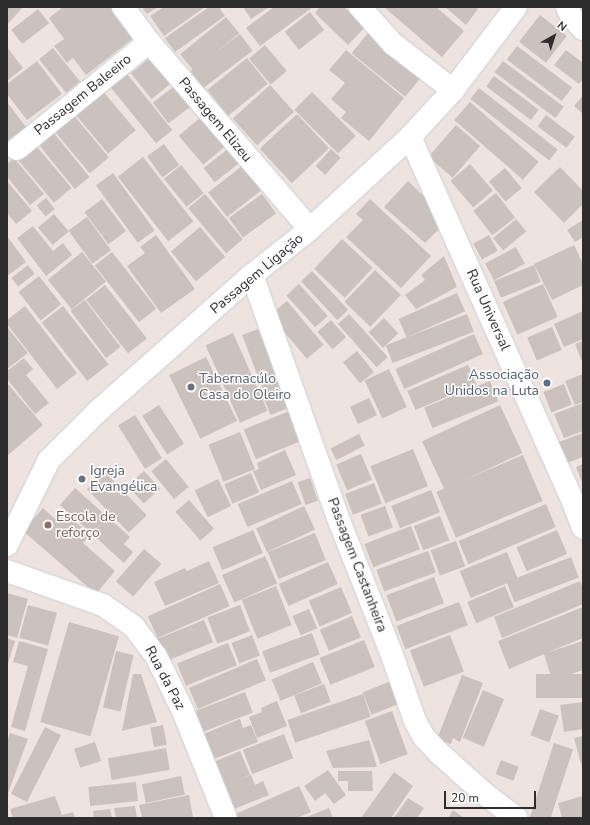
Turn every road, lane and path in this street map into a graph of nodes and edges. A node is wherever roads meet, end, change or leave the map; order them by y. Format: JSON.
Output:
{"nodes":[{"id":1,"x":123,"y":7,"type":"edge"},
{"id":2,"x":360,"y":7,"type":"edge"},
{"id":3,"x":516,"y":7,"type":"edge"},
{"id":4,"x":567,"y":7,"type":"edge"},
{"id":5,"x":583,"y":29,"type":"edge"},
{"id":6,"x":149,"y":42,"type":"junction"},
{"id":7,"x":453,"y":90,"type":"junction"},
{"id":8,"x":410,"y":137,"type":"junction"},
{"id":9,"x":17,"y":149,"type":"dead end"},
{"id":10,"x":310,"y":229,"type":"junction"},
{"id":11,"x":252,"y":275,"type":"junction"},
{"id":12,"x":583,"y":528,"type":"edge"},
{"id":13,"x":7,"y":545,"type":"edge"},
{"id":14,"x":7,"y":571,"type":"edge"},
{"id":15,"x":226,"y":818,"type":"edge"},
{"id":16,"x":516,"y":818,"type":"edge"}],
"edges":[{"from":1,"to":6,"type":"street","name":"Passagem Elizeu"},
{"from":2,"to":7,"type":"street"},
{"from":3,"to":7,"type":"street","name":"Passagem Ligação"},
{"from":4,"to":5,"type":"street"},
{"from":6,"to":9,"type":"street","name":"Passagem Baleeiro"},
{"from":6,"to":10,"type":"street","name":"Passagem Elizeu"},
{"from":7,"to":8,"type":"street","name":"Passagem Ligação"},
{"from":8,"to":10,"type":"street","name":"Passagem Ligação"},
{"from":8,"to":12,"type":"street","name":"Rua Universal"},
{"from":10,"to":11,"type":"street","name":"Passagem Ligação"},
{"from":11,"to":13,"type":"street","name":"Passagem Ligação"},
{"from":11,"to":16,"type":"street","name":"Passagem Castanheira"},
{"from":14,"to":15,"type":"street","name":"Rua da Paz"}]}
